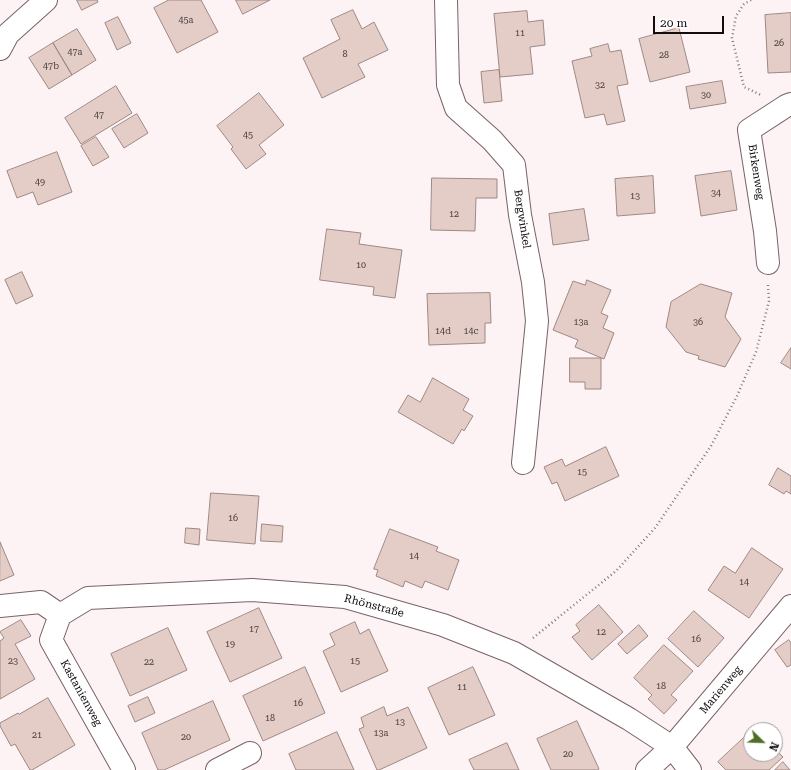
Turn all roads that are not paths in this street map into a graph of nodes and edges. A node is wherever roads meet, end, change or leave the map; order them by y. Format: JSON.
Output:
{"nodes":[{"id":1,"x":46,"y":0,"type":"edge"},
{"id":2,"x":446,"y":0,"type":"edge"},
{"id":3,"x":0,"y":49,"type":"edge"},
{"id":4,"x":788,"y":105,"type":"edge"},
{"id":5,"x":768,"y":263,"type":"road end"},
{"id":6,"x":522,"y":463,"type":"dead end"},
{"id":7,"x":0,"y":606,"type":"edge"},
{"id":8,"x":791,"y":606,"type":"edge"},
{"id":9,"x":60,"y":615,"type":"junction"},
{"id":10,"x":672,"y":747,"type":"junction"},
{"id":11,"x":250,"y":753,"type":"dead end"},
{"id":12,"x":124,"y":770,"type":"edge"},
{"id":13,"x":217,"y":770,"type":"edge"},
{"id":14,"x":647,"y":770,"type":"edge"},
{"id":15,"x":690,"y":770,"type":"edge"}],
"edges":[{"from":1,"to":3,"type":"street"},
{"from":2,"to":6,"type":"street","name":"Bergwinkel"},
{"from":4,"to":5,"type":"street","name":"Birkenweg"},
{"from":7,"to":9,"type":"street"},
{"from":8,"to":10,"type":"street","name":"Marienweg"},
{"from":9,"to":10,"type":"street","name":"Rhönstraße"},
{"from":9,"to":12,"type":"street","name":"Kastanienweg"},
{"from":10,"to":14,"type":"street","name":"Marienweg"},
{"from":10,"to":15,"type":"street","name":"Rhönstraße"},
{"from":11,"to":13,"type":"street"}]}
